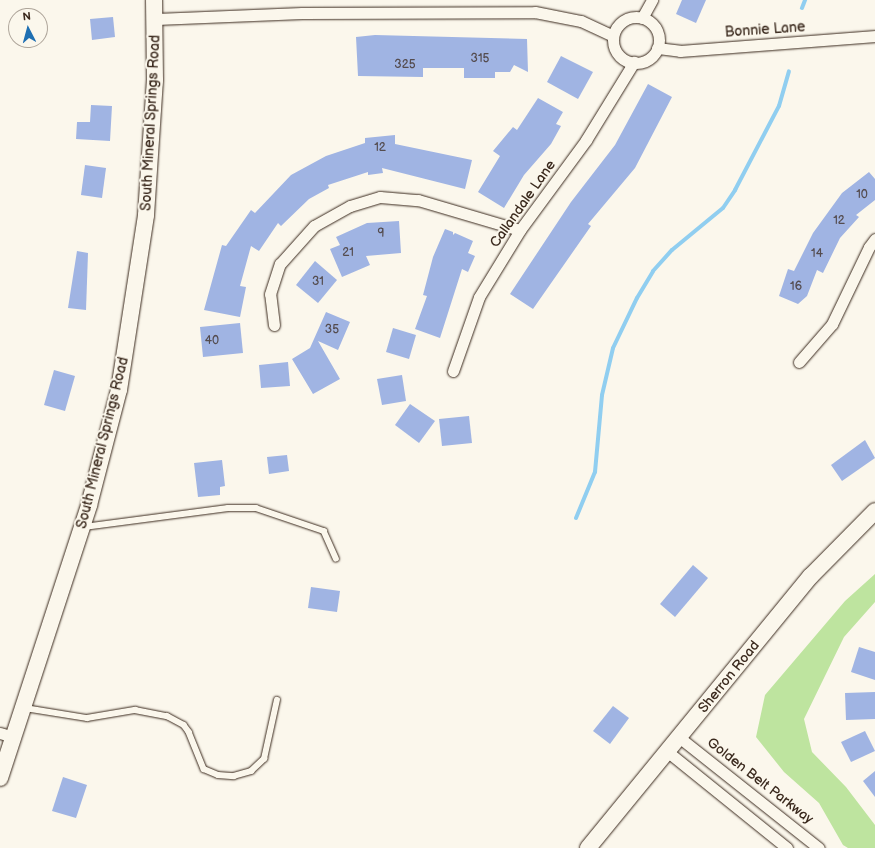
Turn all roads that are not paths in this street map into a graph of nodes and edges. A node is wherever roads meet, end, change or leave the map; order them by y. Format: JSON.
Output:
{"nodes":[{"id":1,"x":154,"y":0,"type":"edge"},
{"id":2,"x":652,"y":0,"type":"edge"},
{"id":3,"x":642,"y":18,"type":"junction"},
{"id":4,"x":156,"y":19,"type":"junction"},
{"id":5,"x":613,"y":36,"type":"junction"},
{"id":6,"x":875,"y":36,"type":"edge"},
{"id":7,"x":657,"y":48,"type":"junction"},
{"id":8,"x":634,"y":62,"type":"junction"},
{"id":9,"x":520,"y":230,"type":"junction"},
{"id":10,"x":875,"y":239,"type":"edge"},
{"id":11,"x":274,"y":325,"type":"dead end"},
{"id":12,"x":799,"y":362,"type":"dead end"},
{"id":13,"x":453,"y":371,"type":"dead end"},
{"id":14,"x":875,"y":511,"type":"edge"},
{"id":15,"x":82,"y":527,"type":"junction"},
{"id":16,"x":336,"y":558,"type":"dead end"},
{"id":17,"x":277,"y":700,"type":"dead end"},
{"id":18,"x":23,"y":708,"type":"junction"},
{"id":19,"x":6,"y":735,"type":"edge"},
{"id":20,"x":680,"y":738,"type":"junction"},
{"id":21,"x":668,"y":752,"type":"junction"},
{"id":22,"x":0,"y":778,"type":"edge"},
{"id":23,"x":588,"y":848,"type":"edge"},
{"id":24,"x":787,"y":848,"type":"edge"},
{"id":25,"x":820,"y":848,"type":"edge"}],
"edges":[{"from":1,"to":4,"type":"street","name":"South Mineral Springs Road"},
{"from":2,"to":3,"type":"street"},
{"from":3,"to":5,"type":"street"},
{"from":3,"to":7,"type":"street"},
{"from":4,"to":5,"type":"street"},
{"from":4,"to":15,"type":"street","name":"South Mineral Springs Road"},
{"from":5,"to":8,"type":"street"},
{"from":6,"to":7,"type":"street","name":"Bonnie Lane"},
{"from":7,"to":8,"type":"street"},
{"from":8,"to":9,"type":"street","name":"Callandale Lane"},
{"from":9,"to":11,"type":"street"},
{"from":9,"to":13,"type":"street","name":"Callandale Lane"},
{"from":10,"to":12,"type":"street"},
{"from":14,"to":20,"type":"street","name":"Sherron Road"},
{"from":15,"to":16,"type":"lane"},
{"from":15,"to":18,"type":"street","name":"South Mineral Springs Road"},
{"from":17,"to":18,"type":"lane"},
{"from":18,"to":19,"type":"street","name":"South Mineral Springs Road"},
{"from":19,"to":22,"type":"street","name":"South Mineral Springs Road"},
{"from":20,"to":21,"type":"street","name":"Sherron Road"},
{"from":20,"to":25,"type":"street","name":"Golden Belt Parkway"},
{"from":21,"to":23,"type":"street","name":"Sherron Road"},
{"from":21,"to":24,"type":"street"}]}
